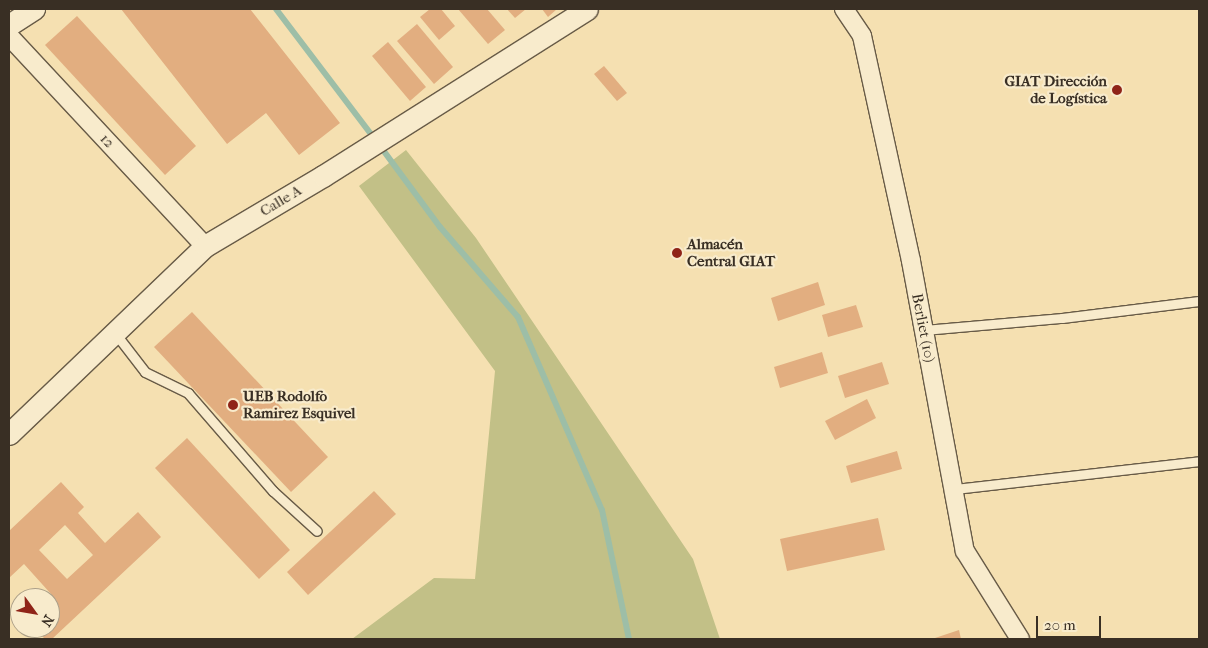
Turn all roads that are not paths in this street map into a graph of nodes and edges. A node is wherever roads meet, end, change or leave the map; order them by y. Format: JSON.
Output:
{"nodes":[{"id":1,"x":34,"y":9,"type":"edge"},
{"id":2,"x":587,"y":9,"type":"edge"},
{"id":3,"x":844,"y":9,"type":"edge"},
{"id":4,"x":9,"y":25,"type":"edge"},
{"id":5,"x":9,"y":36,"type":"edge"},
{"id":6,"x":205,"y":246,"type":"junction"},
{"id":7,"x":1199,"y":302,"type":"edge"},
{"id":8,"x":924,"y":330,"type":"junction"},
{"id":9,"x":114,"y":332,"type":"junction"},
{"id":10,"x":9,"y":434,"type":"edge"},
{"id":11,"x":1199,"y":461,"type":"edge"},
{"id":12,"x":955,"y":489,"type":"junction"},
{"id":13,"x":317,"y":531,"type":"dead end"},
{"id":14,"x":1020,"y":639,"type":"edge"}],
"edges":[{"from":1,"to":4,"type":"street"},
{"from":2,"to":6,"type":"street","name":"Calle A"},
{"from":3,"to":8,"type":"street","name":"Berliet (10)"},
{"from":5,"to":6,"type":"street","name":"12"},
{"from":6,"to":9,"type":"street","name":"Calle A"},
{"from":7,"to":8,"type":"lane"},
{"from":8,"to":12,"type":"street","name":"Berliet (10)"},
{"from":9,"to":10,"type":"street","name":"Calle A"},
{"from":9,"to":13,"type":"lane"},
{"from":11,"to":12,"type":"lane"},
{"from":12,"to":14,"type":"street","name":"Berliet (10)"}]}
